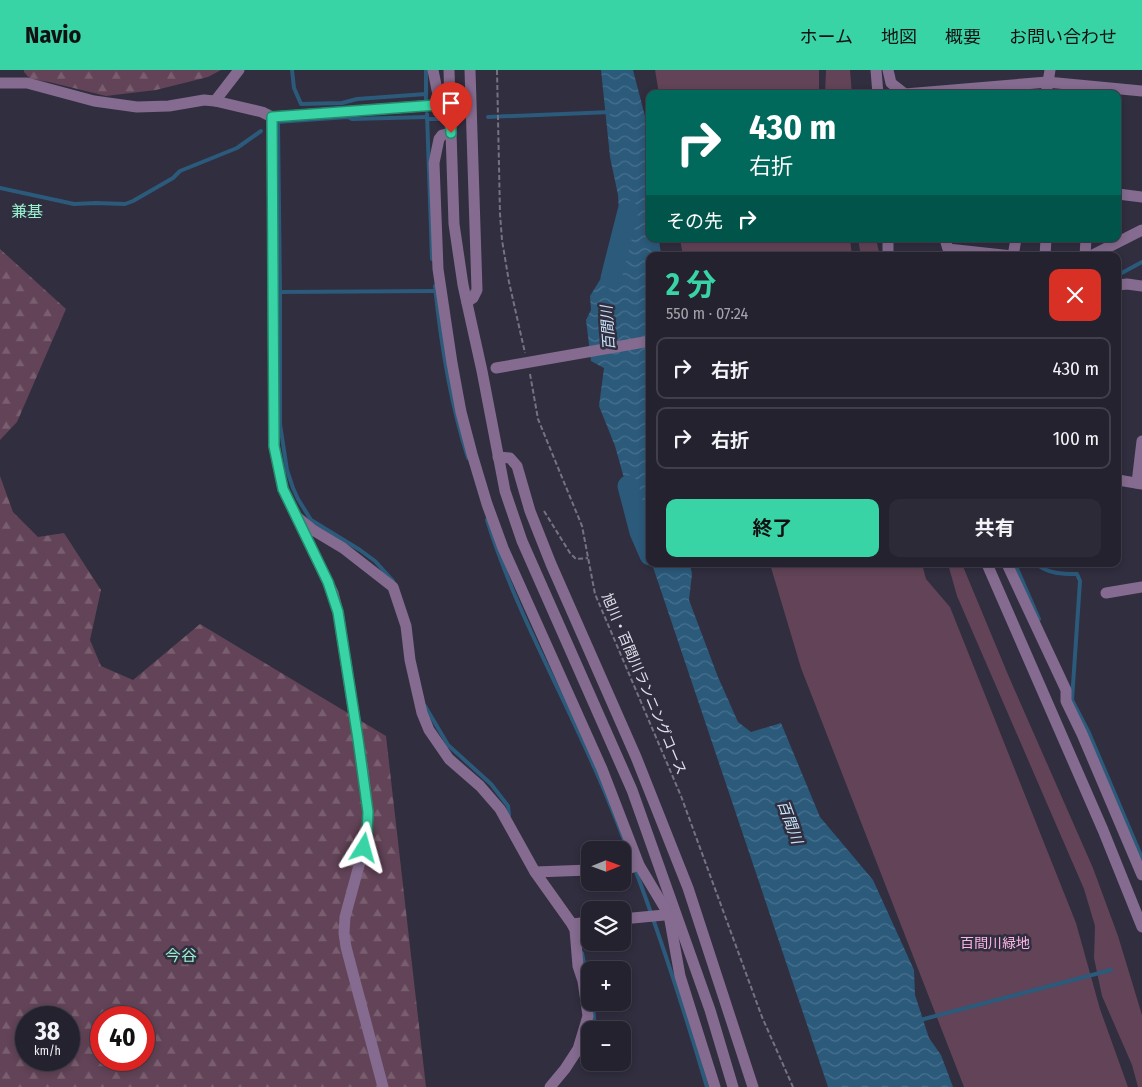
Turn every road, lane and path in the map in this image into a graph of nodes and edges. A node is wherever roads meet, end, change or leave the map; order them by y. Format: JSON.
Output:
{"nodes":[{"id":1,"x":239,"y":70,"type":"edge"},
{"id":2,"x":433,"y":70,"type":"edge"},
{"id":3,"x":449,"y":70,"type":"edge"},
{"id":4,"x":470,"y":70,"type":"edge"},
{"id":5,"x":496,"y":70,"type":"edge"},
{"id":6,"x":876,"y":70,"type":"edge"},
{"id":7,"x":1050,"y":70,"type":"edge"},
{"id":8,"x":1047,"y":82,"type":"junction"},
{"id":9,"x":0,"y":83,"type":"edge"},
{"id":10,"x":878,"y":90,"type":"edge"},
{"id":11,"x":900,"y":90,"type":"edge"},
{"id":12,"x":968,"y":90,"type":"edge"},
{"id":13,"x":1046,"y":90,"type":"edge"},
{"id":14,"x":1142,"y":91,"type":"edge"},
{"id":15,"x":215,"y":101,"type":"junction"},
{"id":16,"x":447,"y":104,"type":"junction"},
{"id":17,"x":272,"y":117,"type":"junction"},
{"id":18,"x":451,"y":133,"type":"junction"},
{"id":19,"x":1121,"y":194,"type":"edge"},
{"id":20,"x":1142,"y":197,"type":"edge"},
{"id":21,"x":1142,"y":230,"type":"edge"},
{"id":22,"x":1121,"y":241,"type":"edge"},
{"id":23,"x":946,"y":242,"type":"edge"},
{"id":24,"x":1118,"y":242,"type":"edge"},
{"id":25,"x":976,"y":252,"type":"edge"},
{"id":26,"x":1099,"y":252,"type":"edge"},
{"id":27,"x":1121,"y":284,"type":"edge"},
{"id":28,"x":1142,"y":286,"type":"edge"},
{"id":29,"x":467,"y":302,"type":"junction"},
{"id":30,"x":646,"y":342,"type":"edge"},
{"id":31,"x":526,"y":353,"type":"dead end"},
{"id":32,"x":482,"y":371,"type":"junction"},
{"id":33,"x":530,"y":371,"type":"dead end"},
{"id":34,"x":1142,"y":441,"type":"edge"},
{"id":35,"x":498,"y":457,"type":"junction"},
{"id":36,"x":1121,"y":480,"type":"edge"},
{"id":37,"x":1140,"y":483,"type":"edge"},
{"id":38,"x":539,"y":504,"type":"dead end"},
{"id":39,"x":296,"y":516,"type":"junction"},
{"id":40,"x":589,"y":558,"type":"junction"},
{"id":41,"x":988,"y":567,"type":"edge"},
{"id":42,"x":1008,"y":567,"type":"edge"},
{"id":43,"x":1142,"y":587,"type":"edge"},
{"id":44,"x":1106,"y":593,"type":"dead end"},
{"id":45,"x":632,"y":867,"type":"edge"},
{"id":46,"x":581,"y":870,"type":"edge"},
{"id":47,"x":535,"y":872,"type":"junction"},
{"id":48,"x":1142,"y":875,"type":"edge"},
{"id":49,"x":673,"y":915,"type":"junction"},
{"id":50,"x":631,"y":918,"type":"edge"},
{"id":51,"x":581,"y":923,"type":"edge"},
{"id":52,"x":572,"y":924,"type":"junction"},
{"id":53,"x":1142,"y":924,"type":"edge"},
{"id":54,"x":383,"y":1087,"type":"edge"},
{"id":55,"x":550,"y":1087,"type":"edge"},
{"id":56,"x":715,"y":1087,"type":"edge"},
{"id":57,"x":733,"y":1087,"type":"edge"},
{"id":58,"x":753,"y":1087,"type":"edge"},
{"id":59,"x":794,"y":1087,"type":"edge"}],
"edges":[{"from":1,"to":15,"type":"street"},
{"from":2,"to":16,"type":"street"},
{"from":3,"to":16,"type":"street"},
{"from":4,"to":29,"type":"street"},
{"from":5,"to":31,"type":"path"},
{"from":6,"to":10,"type":"street"},
{"from":7,"to":8,"type":"street"},
{"from":8,"to":12,"type":"street"},
{"from":8,"to":13,"type":"street"},
{"from":8,"to":14,"type":"street"},
{"from":9,"to":15,"type":"street"},
{"from":10,"to":11,"type":"street"},
{"from":15,"to":17,"type":"street"},
{"from":16,"to":17,"type":"street"},
{"from":16,"to":18,"type":"street"},
{"from":17,"to":39,"type":"street"},
{"from":18,"to":29,"type":"street"},
{"from":18,"to":45,"type":"street"},
{"from":19,"to":20,"type":"street"},
{"from":21,"to":22,"type":"street"},
{"from":23,"to":25,"type":"street"},
{"from":24,"to":26,"type":"street"},
{"from":27,"to":28,"type":"street"},
{"from":29,"to":32,"type":"street"},
{"from":30,"to":32,"type":"street","bridge":true},
{"from":32,"to":35,"type":"street"},
{"from":33,"to":40,"type":"path","name":"旭川・百間川ランニングコース"},
{"from":34,"to":37,"type":"street"},
{"from":35,"to":49,"type":"street"},
{"from":35,"to":58,"type":"street"},
{"from":36,"to":37,"type":"street"},
{"from":38,"to":40,"type":"path"},
{"from":39,"to":47,"type":"street"},
{"from":39,"to":54,"type":"street"},
{"from":40,"to":59,"type":"path","name":"旭川・百間川ランニングコース"},
{"from":41,"to":53,"type":"street"},
{"from":42,"to":48,"type":"street"},
{"from":43,"to":44,"type":"street"},
{"from":45,"to":49,"type":"street"},
{"from":46,"to":47,"type":"street"},
{"from":47,"to":52,"type":"street"},
{"from":49,"to":50,"type":"street"},
{"from":49,"to":56,"type":"street"},
{"from":49,"to":57,"type":"street"},
{"from":51,"to":52,"type":"street"},
{"from":52,"to":55,"type":"street"}]}
